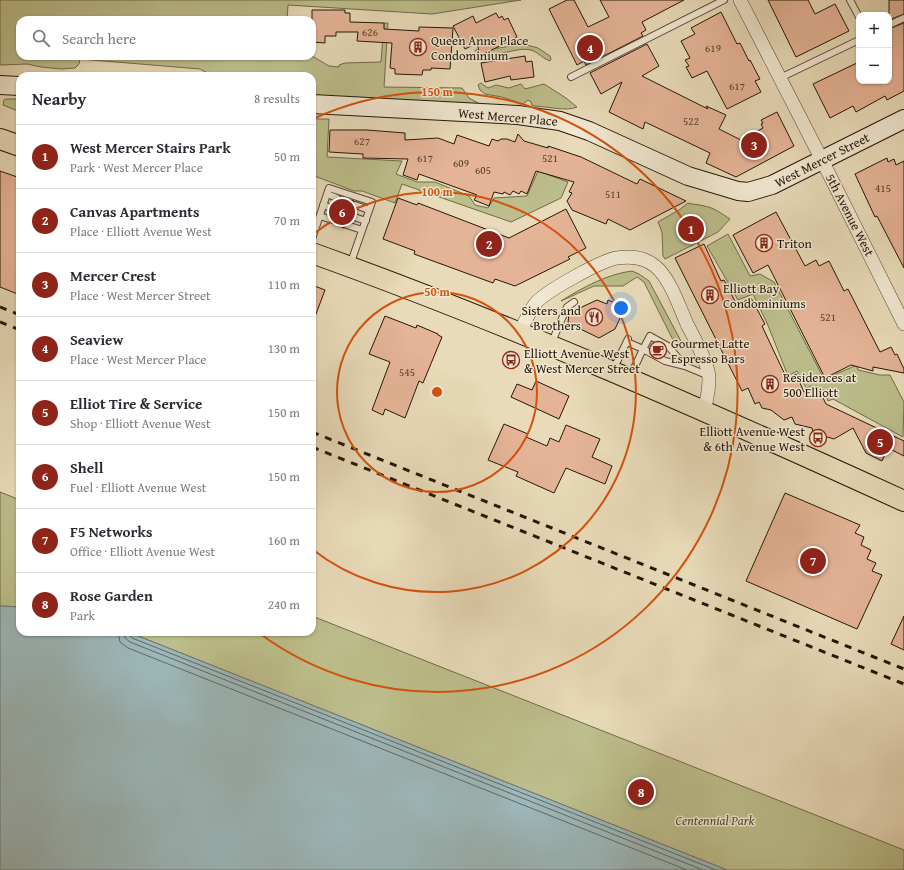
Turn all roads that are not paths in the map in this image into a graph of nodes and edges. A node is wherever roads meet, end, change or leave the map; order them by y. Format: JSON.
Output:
{"nodes":[{"id":1,"x":724,"y":0,"type":"edge"},
{"id":2,"x":740,"y":0,"type":"edge"},
{"id":3,"x":850,"y":0,"type":"edge"},
{"id":4,"x":856,"y":12,"type":"edge"},
{"id":5,"x":904,"y":18,"type":"edge"},
{"id":6,"x":892,"y":24,"type":"edge"},
{"id":7,"x":856,"y":41,"type":"edge"},
{"id":8,"x":571,"y":77,"type":"dead end"},
{"id":9,"x":780,"y":78,"type":"junction"},
{"id":10,"x":316,"y":104,"type":"edge"},
{"id":11,"x":904,"y":119,"type":"edge"},
{"id":12,"x":0,"y":139,"type":"edge"},
{"id":13,"x":16,"y":145,"type":"edge"},
{"id":14,"x":822,"y":160,"type":"junction"},
{"id":15,"x":738,"y":191,"type":"joint"},
{"id":16,"x":327,"y":194,"type":"junction"},
{"id":17,"x":338,"y":198,"type":"dead end"},
{"id":18,"x":323,"y":205,"type":"junction"},
{"id":19,"x":355,"y":205,"type":"dead end"},
{"id":20,"x":334,"y":209,"type":"dead end"},
{"id":21,"x":369,"y":210,"type":"junction"},
{"id":22,"x":320,"y":216,"type":"junction"},
{"id":23,"x":351,"y":216,"type":"dead end"},
{"id":24,"x":330,"y":219,"type":"dead end"},
{"id":25,"x":366,"y":221,"type":"junction"},
{"id":26,"x":347,"y":226,"type":"dead end"},
{"id":27,"x":316,"y":228,"type":"edge"},
{"id":28,"x":362,"y":230,"type":"junction"},
{"id":29,"x":316,"y":254,"type":"edge"},
{"id":30,"x":349,"y":266,"type":"junction"},
{"id":31,"x":574,"y":302,"type":"dead end"},
{"id":32,"x":904,"y":324,"type":"edge"},
{"id":33,"x":519,"y":333,"type":"junction"},
{"id":34,"x":551,"y":346,"type":"junction"},
{"id":35,"x":643,"y":349,"type":"junction"},
{"id":36,"x":685,"y":366,"type":"junction"},
{"id":37,"x":621,"y":375,"type":"junction"},
{"id":38,"x":709,"y":376,"type":"junction"},
{"id":39,"x":704,"y":410,"type":"junction"},
{"id":40,"x":904,"y":501,"type":"edge"}],
"edges":[{"from":1,"to":8,"type":"lane"},
{"from":2,"to":9,"type":"street","name":"5th Avenue West"},
{"from":3,"to":4,"type":"lane"},
{"from":5,"to":6,"type":"lane"},
{"from":7,"to":9,"type":"lane"},
{"from":9,"to":14,"type":"street","name":"5th Avenue West"},
{"from":10,"to":15,"type":"main road","name":"West Mercer Place"},
{"from":11,"to":14,"type":"main road","name":"West Mercer Street"},
{"from":12,"to":13,"type":"main road"},
{"from":14,"to":15,"type":"main road","name":"West Mercer Street"},
{"from":14,"to":32,"type":"street","name":"5th Avenue West"},
{"from":16,"to":17,"type":"lane"},
{"from":16,"to":18,"type":"lane"},
{"from":16,"to":21,"type":"lane"},
{"from":18,"to":20,"type":"lane"},
{"from":18,"to":22,"type":"lane"},
{"from":19,"to":21,"type":"lane"},
{"from":21,"to":25,"type":"lane"},
{"from":22,"to":24,"type":"lane"},
{"from":22,"to":27,"type":"lane"},
{"from":23,"to":25,"type":"lane"},
{"from":25,"to":28,"type":"lane"},
{"from":26,"to":28,"type":"lane"},
{"from":28,"to":30,"type":"lane"},
{"from":29,"to":30,"type":"main road"},
{"from":30,"to":33,"type":"main road"},
{"from":31,"to":34,"type":"lane"},
{"from":33,"to":34,"type":"main road"},
{"from":33,"to":38,"type":"street"},
{"from":34,"to":37,"type":"main road"},
{"from":35,"to":36,"type":"lane"},
{"from":35,"to":36,"type":"lane"},
{"from":35,"to":37,"type":"lane"},
{"from":35,"to":37,"type":"lane"},
{"from":36,"to":38,"type":"lane"},
{"from":37,"to":39,"type":"main road"},
{"from":38,"to":39,"type":"street"},
{"from":39,"to":40,"type":"main road"}]}
